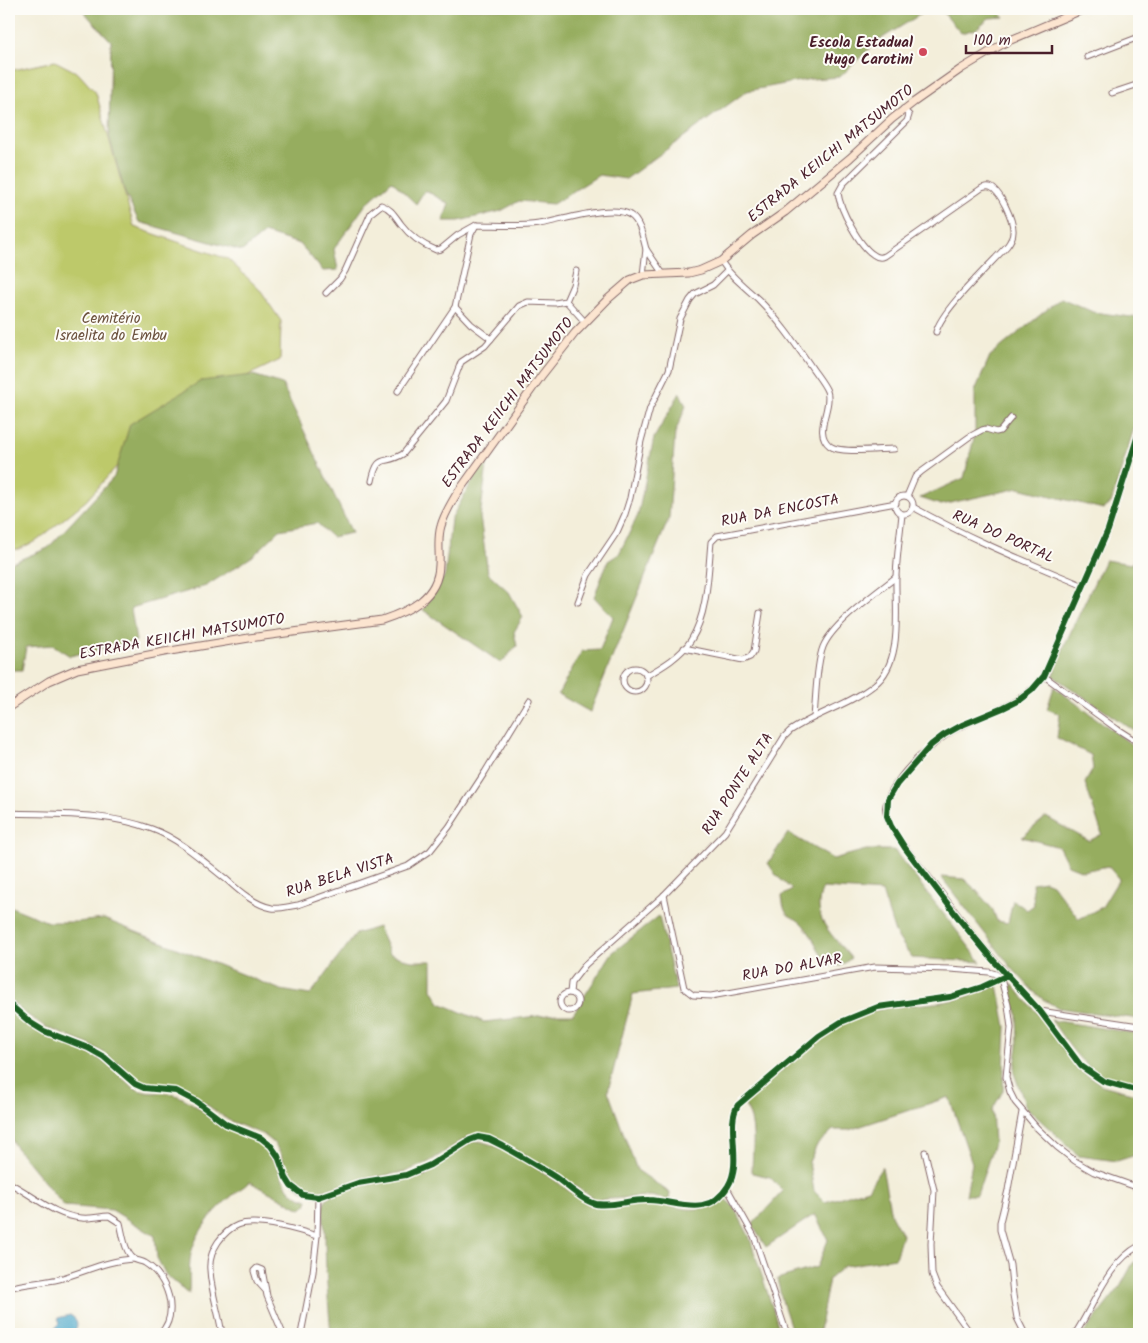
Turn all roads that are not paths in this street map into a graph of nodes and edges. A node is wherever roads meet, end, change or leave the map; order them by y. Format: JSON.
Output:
{"nodes":[{"id":1,"x":1084,"y":9,"type":"edge"},
{"id":2,"x":1139,"y":37,"type":"edge"},
{"id":3,"x":1087,"y":57,"type":"dead end"},
{"id":4,"x":1139,"y":84,"type":"edge"},
{"id":5,"x":1112,"y":93,"type":"dead end"},
{"id":6,"x":903,"y":110,"type":"junction"},
{"id":7,"x":476,"y":225,"type":"junction"},
{"id":8,"x":646,"y":249,"type":"junction"},
{"id":9,"x":721,"y":261,"type":"junction"},
{"id":10,"x":576,"y":272,"type":"dead end"},
{"id":11,"x":727,"y":272,"type":"junction"},
{"id":12,"x":663,"y":274,"type":"junction"},
{"id":13,"x":644,"y":276,"type":"junction"},
{"id":14,"x":326,"y":293,"type":"dead end"},
{"id":15,"x":566,"y":301,"type":"junction"},
{"id":16,"x":455,"y":307,"type":"junction"},
{"id":17,"x":585,"y":322,"type":"junction"},
{"id":18,"x":936,"y":332,"type":"dead end"},
{"id":19,"x":491,"y":338,"type":"junction"},
{"id":20,"x":398,"y":391,"type":"dead end"},
{"id":21,"x":1011,"y":418,"type":"dead end"},
{"id":22,"x":1139,"y":432,"type":"edge"},
{"id":23,"x":894,"y":449,"type":"dead end"},
{"id":24,"x":372,"y":481,"type":"dead end"},
{"id":25,"x":907,"y":496,"type":"junction"},
{"id":26,"x":896,"y":503,"type":"junction"},
{"id":27,"x":914,"y":508,"type":"junction"},
{"id":28,"x":902,"y":514,"type":"junction"},
{"id":29,"x":896,"y":577,"type":"junction"},
{"id":30,"x":1084,"y":586,"type":"junction"},
{"id":31,"x":578,"y":602,"type":"dead end"},
{"id":32,"x":760,"y":613,"type":"dead end"},
{"id":33,"x":684,"y":648,"type":"junction"},
{"id":34,"x":646,"y":676,"type":"junction"},
{"id":35,"x":1044,"y":676,"type":"junction"},
{"id":36,"x":529,"y":700,"type":"dead end"},
{"id":37,"x":9,"y":707,"type":"edge"},
{"id":38,"x":814,"y":717,"type":"junction"},
{"id":39,"x":1139,"y":743,"type":"edge"},
{"id":40,"x":9,"y":813,"type":"edge"},
{"id":41,"x":664,"y":895,"type":"junction"},
{"id":42,"x":1008,"y":976,"type":"junction"},
{"id":43,"x":1001,"y":978,"type":"junction"},
{"id":44,"x":570,"y":993,"type":"dead end"},
{"id":45,"x":9,"y":1004,"type":"edge"},
{"id":46,"x":1040,"y":1011,"type":"junction"},
{"id":47,"x":1139,"y":1026,"type":"edge"},
{"id":48,"x":1139,"y":1091,"type":"edge"},
{"id":49,"x":1022,"y":1112,"type":"junction"},
{"id":50,"x":925,"y":1152,"type":"dead end"},
{"id":51,"x":9,"y":1183,"type":"edge"},
{"id":52,"x":727,"y":1188,"type":"junction"},
{"id":53,"x":1139,"y":1188,"type":"edge"},
{"id":54,"x":318,"y":1197,"type":"junction"},
{"id":55,"x":317,"y":1236,"type":"junction"},
{"id":56,"x":1139,"y":1246,"type":"edge"},
{"id":57,"x":134,"y":1259,"type":"junction"},
{"id":58,"x":9,"y":1288,"type":"edge"},
{"id":59,"x":266,"y":1292,"type":"junction"},
{"id":60,"x":160,"y":1334,"type":"edge"},
{"id":61,"x":222,"y":1334,"type":"edge"},
{"id":62,"x":283,"y":1334,"type":"edge"},
{"id":63,"x":301,"y":1334,"type":"edge"},
{"id":64,"x":787,"y":1334,"type":"edge"},
{"id":65,"x":971,"y":1334,"type":"edge"},
{"id":66,"x":1025,"y":1334,"type":"edge"},
{"id":67,"x":1075,"y":1334,"type":"edge"}],
"edges":[{"from":1,"to":6,"type":"main road","name":"ESTRADA KEIICHI MATSUMOTO"},
{"from":2,"to":3,"type":"street"},
{"from":4,"to":5,"type":"street"},
{"from":6,"to":9,"type":"main road","name":"ESTRADA KEIICHI MATSUMOTO"},
{"from":6,"to":18,"type":"street"},
{"from":7,"to":8,"type":"street"},
{"from":7,"to":14,"type":"street"},
{"from":7,"to":16,"type":"street"},
{"from":8,"to":12,"type":"street"},
{"from":8,"to":13,"type":"street"},
{"from":9,"to":11,"type":"street"},
{"from":9,"to":12,"type":"main road","name":"ESTRADA KEIICHI MATSUMOTO"},
{"from":10,"to":15,"type":"street"},
{"from":11,"to":23,"type":"street"},
{"from":11,"to":31,"type":"street"},
{"from":12,"to":13,"type":"main road","name":"ESTRADA KEIICHI MATSUMOTO"},
{"from":13,"to":17,"type":"main road","name":"ESTRADA KEIICHI MATSUMOTO"},
{"from":15,"to":17,"type":"street"},
{"from":15,"to":19,"type":"street"},
{"from":16,"to":19,"type":"street"},
{"from":16,"to":20,"type":"street"},
{"from":17,"to":37,"type":"main road","name":"ESTRADA KEIICHI MATSUMOTO"},
{"from":19,"to":24,"type":"street"},
{"from":21,"to":25,"type":"street"},
{"from":22,"to":30,"type":"street"},
{"from":25,"to":26,"type":"street"},
{"from":25,"to":27,"type":"street"},
{"from":26,"to":28,"type":"street"},
{"from":26,"to":33,"type":"street","name":"RUA DA ENCOSTA"},
{"from":27,"to":28,"type":"street"},
{"from":27,"to":30,"type":"street","name":"RUA DO PORTAL"},
{"from":28,"to":29,"type":"street","name":"RUA PONTE ALTA"},
{"from":29,"to":38,"type":"street"},
{"from":29,"to":38,"type":"street","name":"RUA PONTE ALTA"},
{"from":30,"to":35,"type":"street"},
{"from":32,"to":33,"type":"street"},
{"from":33,"to":34,"type":"street","name":"RUA DA ENCOSTA"},
{"from":34,"to":34,"type":"street"},
{"from":35,"to":39,"type":"street"},
{"from":35,"to":42,"type":"street"},
{"from":36,"to":40,"type":"street","name":"RUA BELA VISTA"},
{"from":38,"to":41,"type":"street","name":"RUA PONTE ALTA"},
{"from":41,"to":43,"type":"street","name":"RUA DO ALVAR"},
{"from":41,"to":44,"type":"street","name":"RUA PONTE ALTA"},
{"from":42,"to":43,"type":"street"},
{"from":42,"to":46,"type":"street"},
{"from":43,"to":49,"type":"street"},
{"from":43,"to":52,"type":"street"},
{"from":45,"to":54,"type":"street"},
{"from":46,"to":47,"type":"street"},
{"from":46,"to":48,"type":"street"},
{"from":49,"to":53,"type":"street"},
{"from":49,"to":66,"type":"street"},
{"from":50,"to":65,"type":"street"},
{"from":51,"to":57,"type":"street"},
{"from":52,"to":54,"type":"street"},
{"from":52,"to":64,"type":"street"},
{"from":54,"to":55,"type":"street"},
{"from":55,"to":61,"type":"street"},
{"from":55,"to":63,"type":"street"},
{"from":56,"to":67,"type":"street"},
{"from":57,"to":58,"type":"street"},
{"from":57,"to":60,"type":"street"},
{"from":59,"to":59,"type":"street"},
{"from":59,"to":62,"type":"street"}]}
